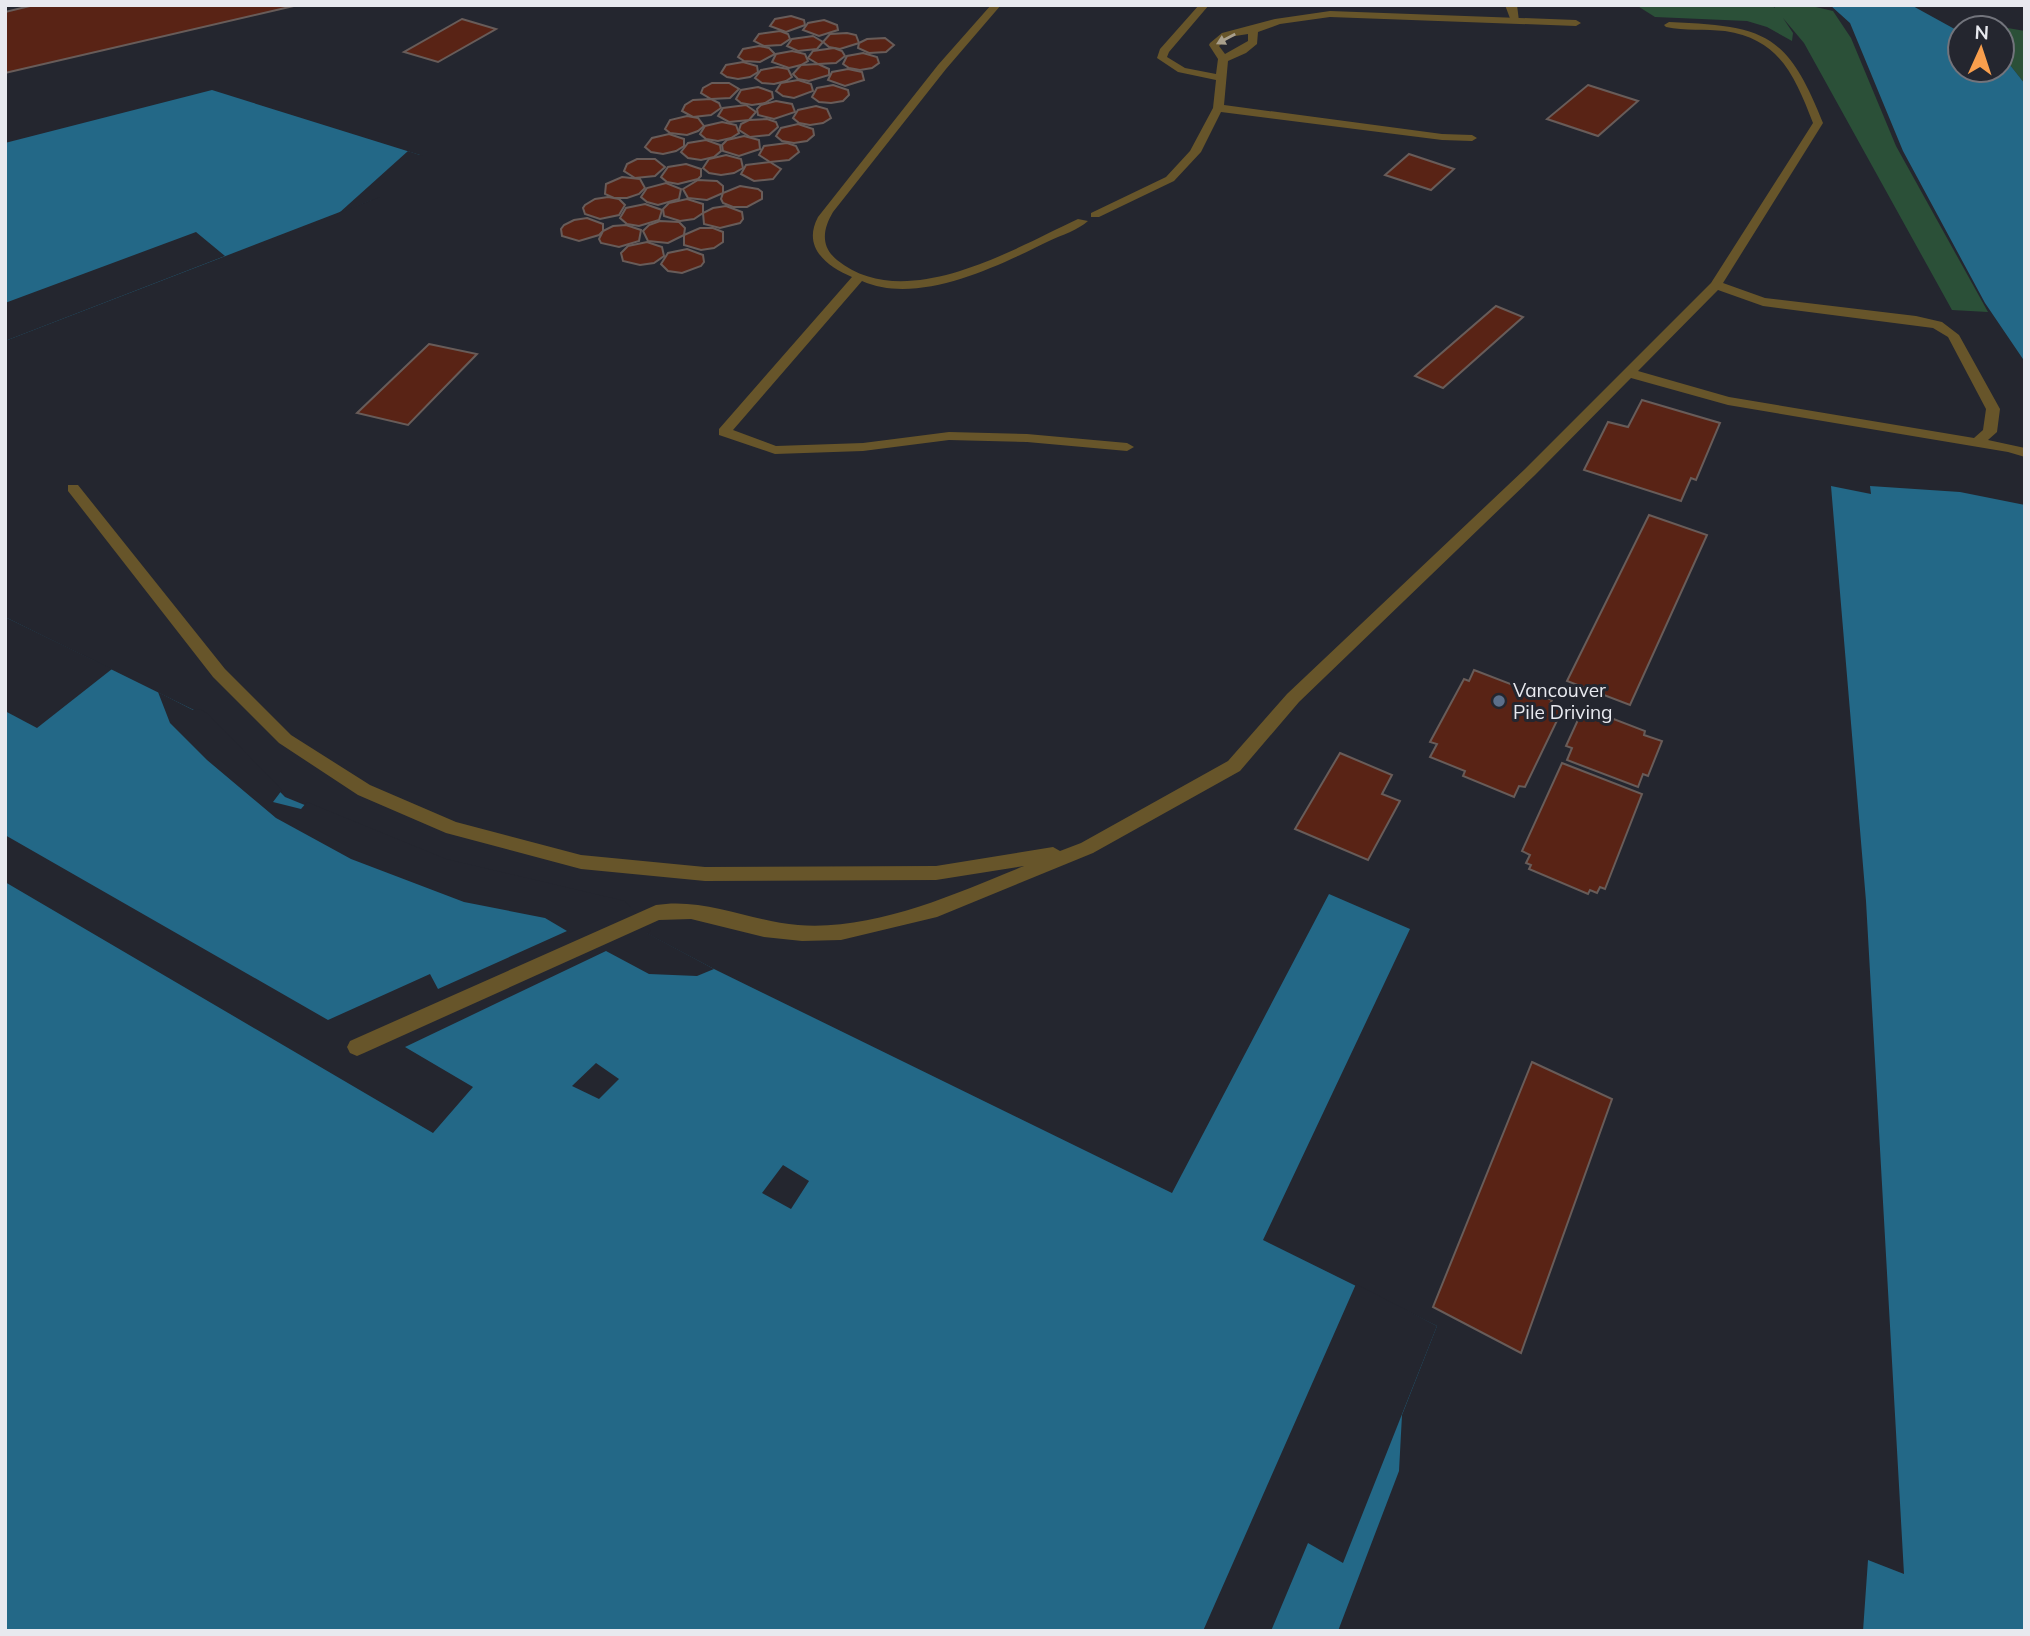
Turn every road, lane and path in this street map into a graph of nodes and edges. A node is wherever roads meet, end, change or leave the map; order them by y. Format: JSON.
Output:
{"nodes":[{"id":1,"x":996,"y":5,"type":"edge"},
{"id":2,"x":1204,"y":5,"type":"edge"},
{"id":3,"x":1511,"y":5,"type":"edge"},
{"id":4,"x":1515,"y":19,"type":"junction"},
{"id":5,"x":1576,"y":23,"type":"dead end"},
{"id":6,"x":1669,"y":25,"type":"dead end"},
{"id":7,"x":1253,"y":30,"type":"junction"},
{"id":8,"x":1223,"y":59,"type":"junction"},
{"id":9,"x":1219,"y":78,"type":"junction"},
{"id":10,"x":1218,"y":108,"type":"junction"},
{"id":11,"x":1472,"y":138,"type":"dead end"},
{"id":12,"x":1095,"y":215,"type":"dead end"},
{"id":13,"x":1082,"y":221,"type":"dead end"},
{"id":14,"x":858,"y":278,"type":"junction"},
{"id":15,"x":1716,"y":285,"type":"junction"},
{"id":16,"x":1629,"y":373,"type":"junction"},
{"id":17,"x":1976,"y":443,"type":"junction"},
{"id":18,"x":1127,"y":447,"type":"dead end"},
{"id":19,"x":2025,"y":453,"type":"edge"},
{"id":20,"x":73,"y":488,"type":"dead end"},
{"id":21,"x":1087,"y":848,"type":"junction"},
{"id":22,"x":357,"y":1047,"type":"dead end"}],
"edges":[{"from":1,"to":14,"type":"lane"},
{"from":2,"to":9,"type":"lane"},
{"from":3,"to":4,"type":"street"},
{"from":4,"to":5,"type":"lane"},
{"from":4,"to":7,"type":"lane"},
{"from":6,"to":15,"type":"lane"},
{"from":7,"to":8,"type":"lane"},
{"from":7,"to":8,"type":"lane","one_way":true},
{"from":8,"to":9,"type":"lane"},
{"from":9,"to":10,"type":"lane"},
{"from":10,"to":11,"type":"lane"},
{"from":10,"to":12,"type":"lane"},
{"from":13,"to":14,"type":"lane"},
{"from":14,"to":18,"type":"lane"},
{"from":15,"to":16,"type":"lane"},
{"from":15,"to":17,"type":"lane"},
{"from":16,"to":17,"type":"lane"},
{"from":16,"to":21,"type":"lane"},
{"from":17,"to":19,"type":"lane"},
{"from":20,"to":21,"type":"lane"},
{"from":21,"to":22,"type":"lane"}]}
